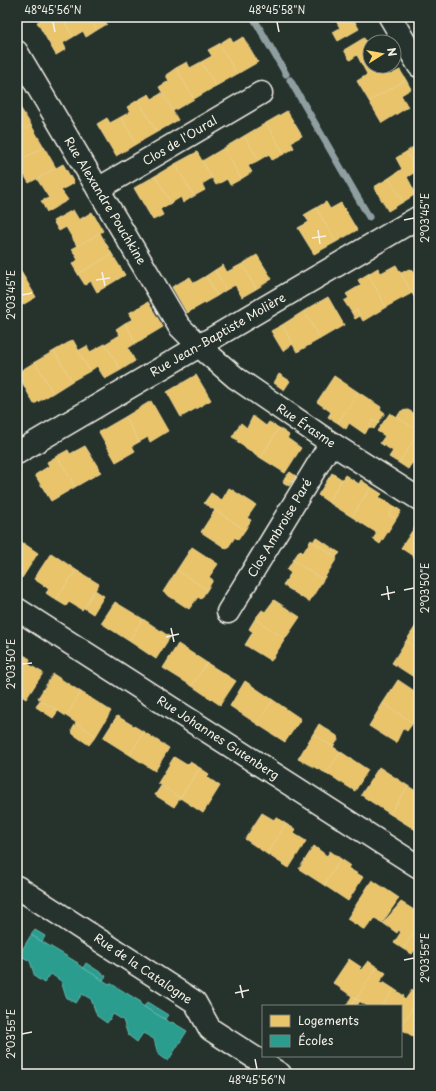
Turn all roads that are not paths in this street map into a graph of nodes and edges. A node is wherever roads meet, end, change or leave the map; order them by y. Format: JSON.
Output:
{"nodes":[{"id":1,"x":390,"y":17,"type":"edge"},
{"id":2,"x":17,"y":52,"type":"edge"},
{"id":3,"x":419,"y":66,"type":"edge"},
{"id":4,"x":261,"y":93,"type":"dead end"},
{"id":5,"x":98,"y":189,"type":"junction"},
{"id":6,"x":419,"y":217,"type":"edge"},
{"id":7,"x":199,"y":346,"type":"junction"},
{"id":8,"x":332,"y":443,"type":"junction"},
{"id":9,"x":17,"y":453,"type":"edge"},
{"id":10,"x":419,"y":498,"type":"edge"},
{"id":11,"x":17,"y":609,"type":"edge"},
{"id":12,"x":228,"y":612,"type":"dead end"},
{"id":13,"x":419,"y":866,"type":"edge"},
{"id":14,"x":17,"y":887,"type":"edge"},
{"id":15,"x":280,"y":1074,"type":"edge"}],
"edges":[{"from":1,"to":3,"type":"street"},
{"from":2,"to":5,"type":"street","name":"Rue Alexandre Pouchkine"},
{"from":4,"to":5,"type":"street","name":"Clos de l'Oural"},
{"from":5,"to":7,"type":"street","name":"Rue Alexandre Pouchkine"},
{"from":6,"to":7,"type":"street","name":"Rue Jean-Baptiste Molière"},
{"from":7,"to":8,"type":"street","name":"Rue Érasme"},
{"from":7,"to":9,"type":"street","name":"Rue Jean-Baptiste Molière"},
{"from":8,"to":10,"type":"street","name":"Rue Érasme"},
{"from":8,"to":12,"type":"street","name":"Clos Ambroise Paré"},
{"from":11,"to":13,"type":"street","name":"Rue Johannes Gutenberg"},
{"from":14,"to":15,"type":"street","name":"Rue de la Catalogne"}]}
